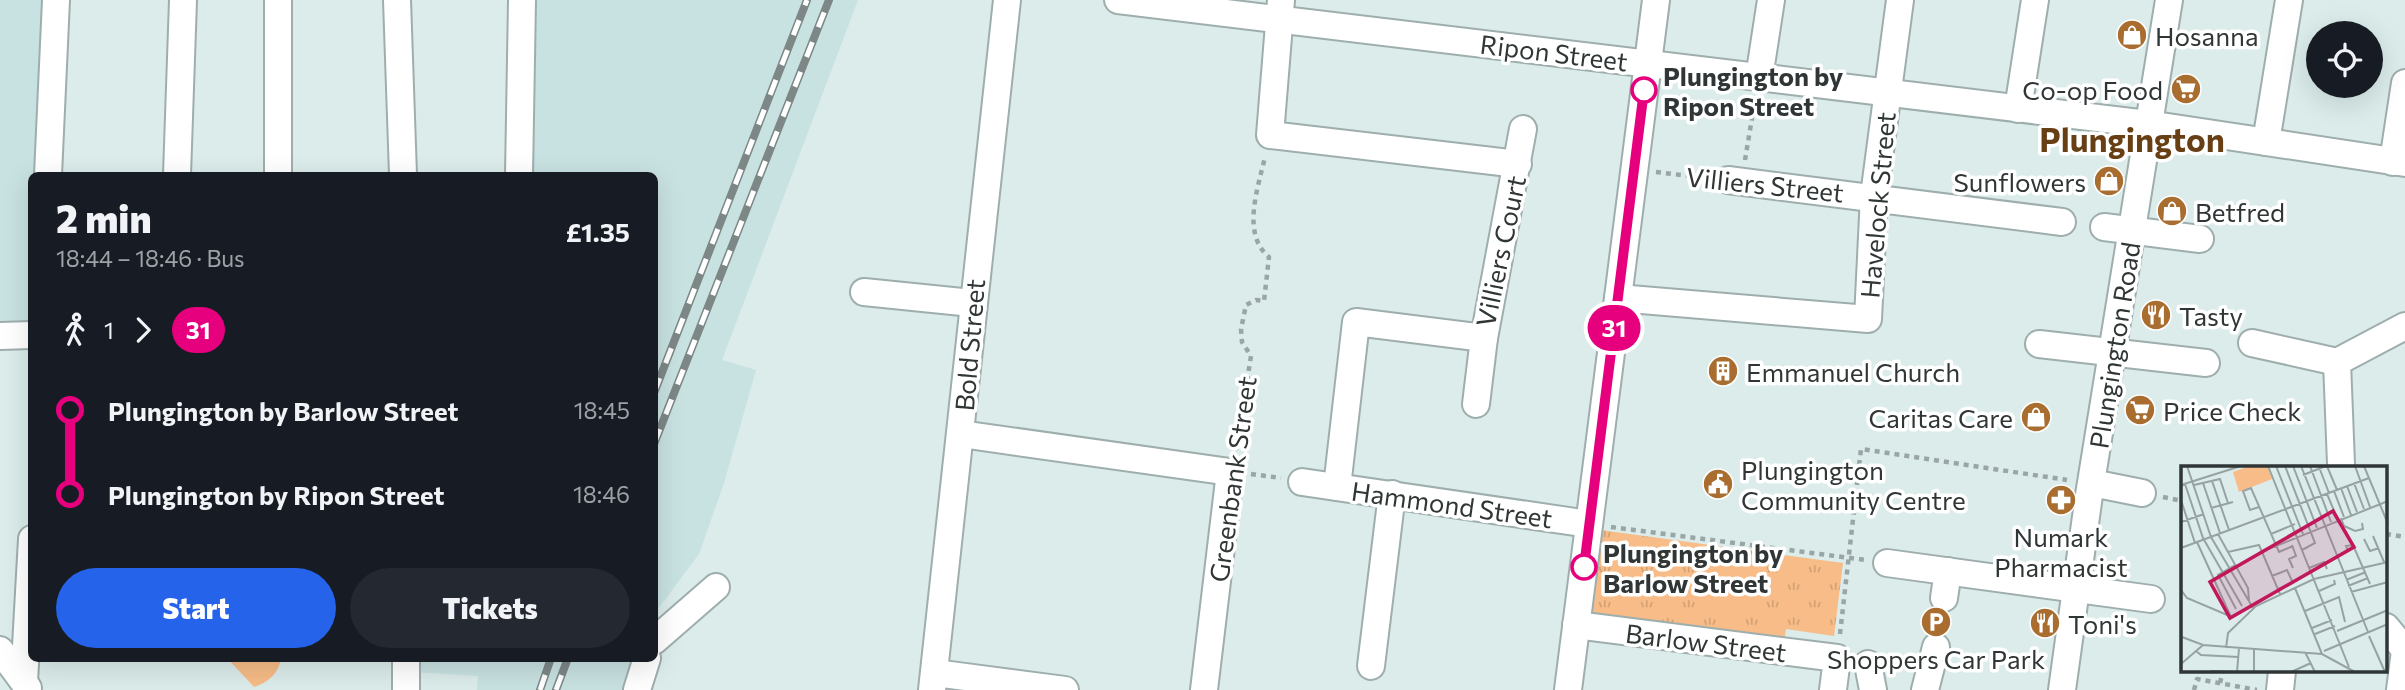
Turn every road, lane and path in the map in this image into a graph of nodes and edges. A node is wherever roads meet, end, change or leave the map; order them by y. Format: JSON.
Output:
{"nodes":[{"id":1,"x":56,"y":0,"type":"edge"},
{"id":2,"x":183,"y":0,"type":"edge"},
{"id":3,"x":278,"y":0,"type":"edge"},
{"id":4,"x":397,"y":0,"type":"edge"},
{"id":5,"x":522,"y":0,"type":"edge"},
{"id":6,"x":1007,"y":0,"type":"edge"},
{"id":7,"x":1118,"y":0,"type":"edge"},
{"id":8,"x":1656,"y":0,"type":"edge"},
{"id":9,"x":1771,"y":0,"type":"edge"},
{"id":10,"x":1900,"y":0,"type":"edge"},
{"id":11,"x":2035,"y":0,"type":"edge"},
{"id":12,"x":2169,"y":0,"type":"edge"},
{"id":13,"x":2289,"y":0,"type":"edge"},
{"id":14,"x":1280,"y":10,"type":"edge"},
{"id":15,"x":1648,"y":63,"type":"junction"},
{"id":16,"x":1759,"y":78,"type":"junction"},
{"id":17,"x":2405,"y":83,"type":"edge"},
{"id":18,"x":1886,"y":92,"type":"junction"},
{"id":19,"x":2018,"y":109,"type":"junction"},
{"id":20,"x":2148,"y":124,"type":"junction"},
{"id":21,"x":1523,"y":129,"type":"dead end"},
{"id":22,"x":1270,"y":135,"type":"junction"},
{"id":23,"x":2266,"y":142,"type":"junction"},
{"id":24,"x":2399,"y":162,"type":"edge"},
{"id":25,"x":1518,"y":164,"type":"junction"},
{"id":26,"x":1634,"y":170,"type":"junction"},
{"id":27,"x":48,"y":172,"type":"edge"},
{"id":28,"x":177,"y":172,"type":"edge"},
{"id":29,"x":278,"y":172,"type":"edge"},
{"id":30,"x":403,"y":172,"type":"edge"},
{"id":31,"x":519,"y":172,"type":"edge"},
{"id":32,"x":1735,"y":181,"type":"junction"},
{"id":33,"x":1874,"y":196,"type":"junction"},
{"id":34,"x":2062,"y":222,"type":"dead end"},
{"id":35,"x":2104,"y":228,"type":"dead end"},
{"id":36,"x":2132,"y":231,"type":"junction"},
{"id":37,"x":2200,"y":239,"type":"dead end"},
{"id":38,"x":864,"y":292,"type":"dead end"},
{"id":39,"x":1618,"y":298,"type":"junction"},
{"id":40,"x":972,"y":303,"type":"junction"},
{"id":41,"x":2405,"y":326,"type":"edge"},
{"id":42,"x":28,"y":335,"type":"edge"},
{"id":43,"x":0,"y":336,"type":"edge"},
{"id":44,"x":1484,"y":338,"type":"junction"},
{"id":45,"x":2252,"y":343,"type":"dead end"},
{"id":46,"x":2039,"y":344,"type":"dead end"},
{"id":47,"x":2113,"y":352,"type":"junction"},
{"id":48,"x":2337,"y":362,"type":"junction"},
{"id":49,"x":2206,"y":363,"type":"dead end"},
{"id":50,"x":1476,"y":404,"type":"dead end"},
{"id":51,"x":961,"y":434,"type":"junction"},
{"id":52,"x":2341,"y":464,"type":"dead end"},
{"id":53,"x":1230,"y":472,"type":"junction"},
{"id":54,"x":1302,"y":482,"type":"joint"},
{"id":55,"x":2092,"y":484,"type":"junction"},
{"id":56,"x":1336,"y":487,"type":"junction"},
{"id":57,"x":2142,"y":493,"type":"dead end"},
{"id":58,"x":1392,"y":494,"type":"junction"},
{"id":59,"x":1589,"y":524,"type":"junction"},
{"id":60,"x":1848,"y":558,"type":"junction"},
{"id":61,"x":1888,"y":563,"type":"joint"},
{"id":62,"x":1948,"y":571,"type":"junction"},
{"id":63,"x":716,"y":587,"type":"dead end"},
{"id":64,"x":2076,"y":589,"type":"junction"},
{"id":65,"x":1944,"y":598,"type":"dead end"},
{"id":66,"x":2151,"y":600,"type":"dead end"},
{"id":67,"x":1576,"y":625,"type":"junction"},
{"id":68,"x":2388,"y":630,"type":"edge"},
{"id":69,"x":658,"y":638,"type":"edge"},
{"id":70,"x":1936,"y":647,"type":"dead end"},
{"id":71,"x":0,"y":650,"type":"edge"},
{"id":72,"x":2405,"y":651,"type":"edge"},
{"id":73,"x":1837,"y":658,"type":"junction"},
{"id":74,"x":28,"y":659,"type":"edge"},
{"id":75,"x":406,"y":662,"type":"edge"},
{"id":76,"x":646,"y":662,"type":"edge"},
{"id":77,"x":1371,"y":666,"type":"dead end"},
{"id":78,"x":2222,"y":672,"type":"edge"},
{"id":79,"x":2282,"y":672,"type":"edge"},
{"id":80,"x":934,"y":681,"type":"edge"},
{"id":81,"x":2220,"y":683,"type":"junction"},
{"id":82,"x":27,"y":686,"type":"edge"},
{"id":83,"x":406,"y":690,"type":"edge"},
{"id":84,"x":637,"y":690,"type":"edge"},
{"id":85,"x":1065,"y":690,"type":"edge"},
{"id":86,"x":1204,"y":690,"type":"edge"},
{"id":87,"x":1568,"y":690,"type":"edge"},
{"id":88,"x":1833,"y":690,"type":"edge"},
{"id":89,"x":1925,"y":690,"type":"edge"},
{"id":90,"x":2062,"y":690,"type":"edge"},
{"id":91,"x":2194,"y":690,"type":"edge"},
{"id":92,"x":2258,"y":690,"type":"edge"},
{"id":93,"x":2280,"y":690,"type":"edge"},
{"id":94,"x":2400,"y":690,"type":"edge"}],
"edges":[{"from":1,"to":27,"type":"street"},
{"from":2,"to":28,"type":"street"},
{"from":3,"to":29,"type":"street"},
{"from":4,"to":30,"type":"street"},
{"from":5,"to":31,"type":"street"},
{"from":6,"to":40,"type":"street","name":"Bold Street"},
{"from":7,"to":14,"type":"street","name":"Ripon Street"},
{"from":8,"to":15,"type":"street"},
{"from":9,"to":16,"type":"street"},
{"from":10,"to":18,"type":"street","name":"Havelock Street"},
{"from":11,"to":19,"type":"street"},
{"from":12,"to":20,"type":"street","name":"Plungington Road"},
{"from":13,"to":23,"type":"street"},
{"from":14,"to":15,"type":"street","name":"Ripon Street"},
{"from":14,"to":22,"type":"street"},
{"from":15,"to":16,"type":"street","name":"Ripon Street"},
{"from":15,"to":26,"type":"street"},
{"from":16,"to":18,"type":"street","name":"Ripon Street"},
{"from":16,"to":32,"type":"path"},
{"from":17,"to":24,"type":"street"},
{"from":18,"to":19,"type":"street","name":"Ripon Street"},
{"from":18,"to":33,"type":"street","name":"Havelock Street"},
{"from":19,"to":20,"type":"street","name":"Ripon Street"},
{"from":20,"to":23,"type":"street","name":"Ripon Street"},
{"from":20,"to":36,"type":"street","name":"Plungington Road"},
{"from":21,"to":25,"type":"street","name":"Villiers Court"},
{"from":22,"to":25,"type":"street","name":"Villiers Court"},
{"from":22,"to":53,"type":"path","name":"Greenbank Street"},
{"from":23,"to":24,"type":"street","name":"Ripon Street"},
{"from":25,"to":44,"type":"street","name":"Villiers Court"},
{"from":26,"to":32,"type":"path","name":"Villiers Street"},
{"from":26,"to":39,"type":"street"},
{"from":32,"to":33,"type":"street","name":"Villiers Street"},
{"from":33,"to":34,"type":"street","name":"Villiers Street"},
{"from":33,"to":39,"type":"street","name":"Havelock Street"},
{"from":35,"to":36,"type":"street"},
{"from":36,"to":37,"type":"street"},
{"from":36,"to":47,"type":"street","name":"Plungington Road"},
{"from":38,"to":40,"type":"street"},
{"from":39,"to":59,"type":"street"},
{"from":40,"to":51,"type":"street","name":"Bold Street"},
{"from":41,"to":48,"type":"street"},
{"from":42,"to":43,"type":"street"},
{"from":44,"to":50,"type":"street"},
{"from":44,"to":56,"type":"street","name":"Villiers Court"},
{"from":45,"to":48,"type":"street"},
{"from":46,"to":47,"type":"street"},
{"from":47,"to":49,"type":"street"},
{"from":47,"to":55,"type":"street","name":"Plungington Road"},
{"from":48,"to":52,"type":"street"},
{"from":51,"to":53,"type":"street"},
{"from":51,"to":80,"type":"street","name":"Bold Street"},
{"from":53,"to":54,"type":"path"},
{"from":53,"to":86,"type":"street","name":"Greenbank Street"},
{"from":54,"to":56,"type":"street","name":"Hammond Street"},
{"from":55,"to":57,"type":"street"},
{"from":55,"to":60,"type":"path"},
{"from":55,"to":64,"type":"street","name":"Plungington Road"},
{"from":56,"to":58,"type":"street","name":"Hammond Street"},
{"from":58,"to":59,"type":"street","name":"Hammond Street"},
{"from":58,"to":77,"type":"street"},
{"from":59,"to":60,"type":"path","name":"Hammond Street"},
{"from":59,"to":67,"type":"street"},
{"from":60,"to":61,"type":"path","name":"Hammond Street"},
{"from":60,"to":73,"type":"path"},
{"from":61,"to":62,"type":"street"},
{"from":62,"to":64,"type":"street"},
{"from":62,"to":65,"type":"street"},
{"from":63,"to":69,"type":"street"},
{"from":64,"to":66,"type":"street"},
{"from":64,"to":90,"type":"street","name":"Plungington Road"},
{"from":67,"to":73,"type":"street","name":"Barlow Street"},
{"from":67,"to":87,"type":"street"},
{"from":68,"to":72,"type":"street"},
{"from":70,"to":89,"type":"street"},
{"from":71,"to":82,"type":"street"},
{"from":72,"to":94,"type":"street"},
{"from":73,"to":88,"type":"street"},
{"from":74,"to":82,"type":"street"},
{"from":75,"to":83,"type":"street"},
{"from":76,"to":84,"type":"street"},
{"from":78,"to":81,"type":"path"},
{"from":79,"to":93,"type":"street"},
{"from":80,"to":85,"type":"street"},
{"from":81,"to":91,"type":"path"},
{"from":81,"to":92,"type":"path"}]}
